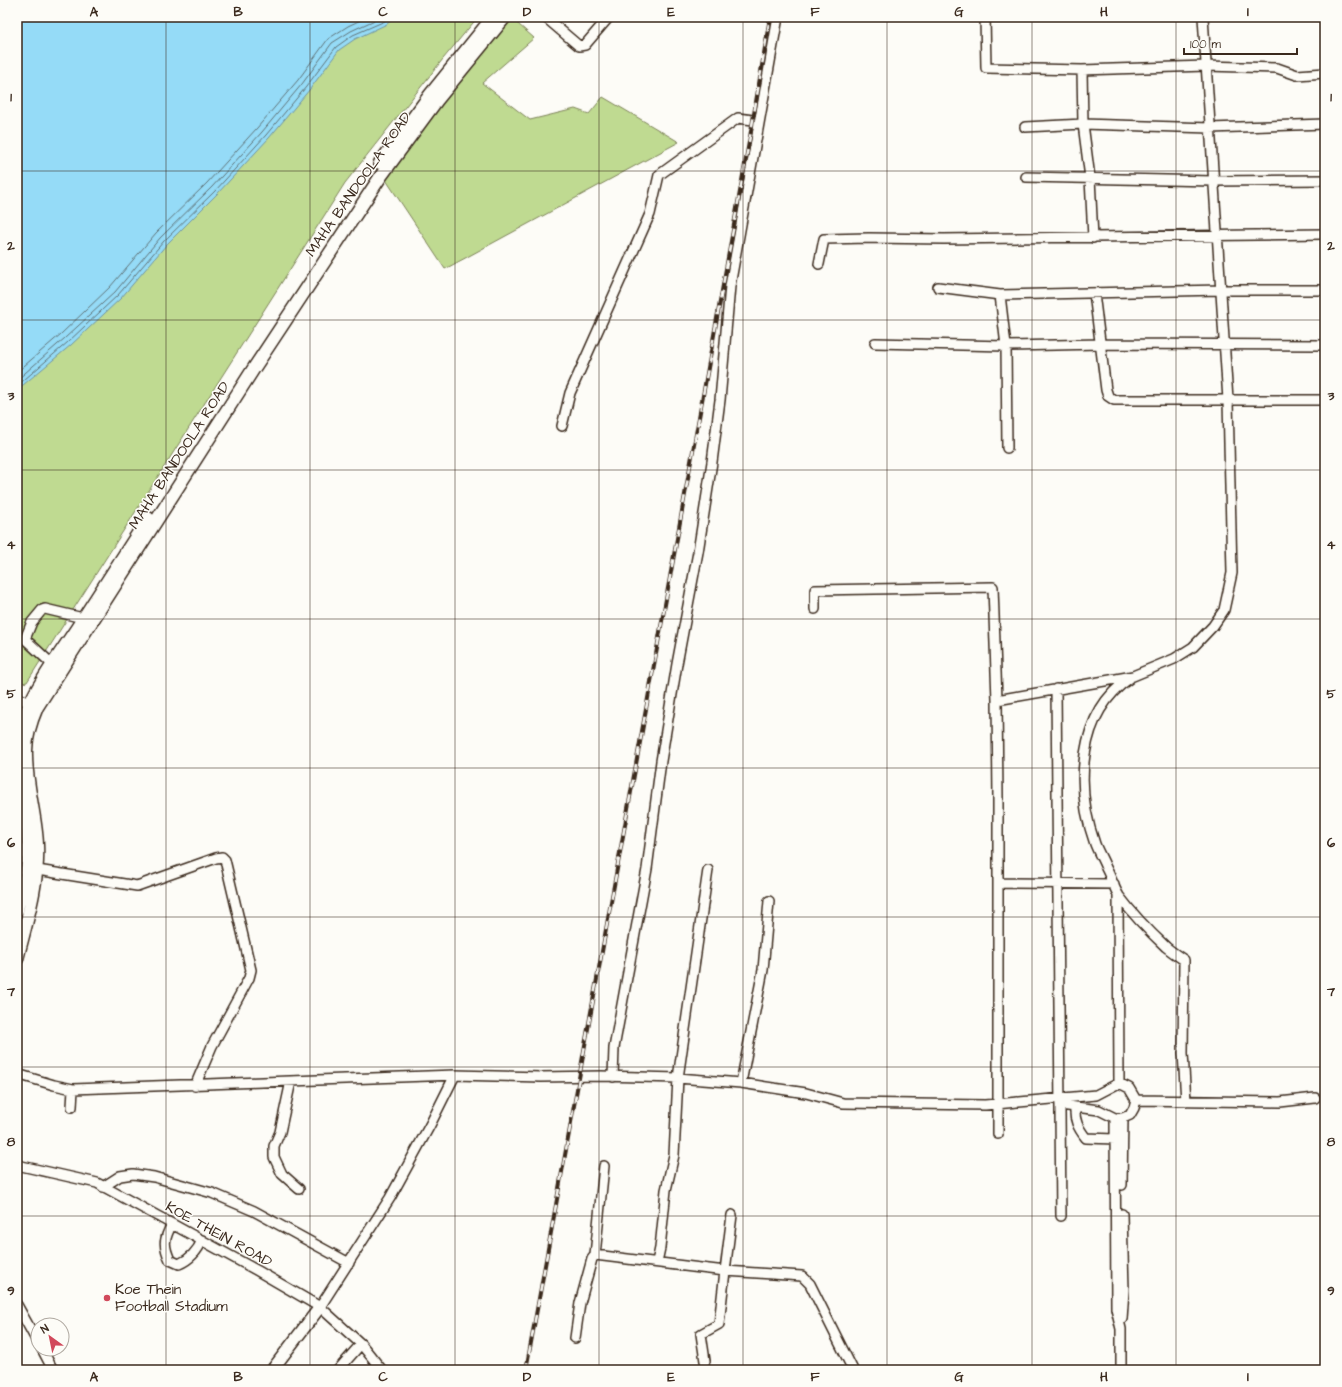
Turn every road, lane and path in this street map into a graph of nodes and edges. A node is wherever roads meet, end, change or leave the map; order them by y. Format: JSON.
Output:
{"nodes":[{"id":1,"x":493,"y":17,"type":"edge"},
{"id":2,"x":505,"y":17,"type":"edge"},
{"id":3,"x":545,"y":17,"type":"edge"},
{"id":4,"x":609,"y":17,"type":"edge"},
{"id":5,"x":778,"y":17,"type":"edge"},
{"id":6,"x":985,"y":17,"type":"edge"},
{"id":7,"x":1203,"y":17,"type":"edge"},
{"id":8,"x":1206,"y":66,"type":"junction"},
{"id":9,"x":1082,"y":70,"type":"junction"},
{"id":10,"x":1325,"y":73,"type":"edge"},
{"id":11,"x":754,"y":120,"type":"dead end"},
{"id":12,"x":1083,"y":124,"type":"junction"},
{"id":13,"x":1325,"y":124,"type":"edge"},
{"id":14,"x":1025,"y":127,"type":"dead end"},
{"id":15,"x":1210,"y":128,"type":"junction"},
{"id":16,"x":1026,"y":177,"type":"dead end"},
{"id":17,"x":1090,"y":178,"type":"junction"},
{"id":18,"x":1325,"y":180,"type":"edge"},
{"id":19,"x":1213,"y":181,"type":"junction"},
{"id":20,"x":1325,"y":234,"type":"edge"},
{"id":21,"x":1216,"y":235,"type":"junction"},
{"id":22,"x":1093,"y":238,"type":"junction"},
{"id":23,"x":819,"y":264,"type":"dead end"},
{"id":24,"x":938,"y":287,"type":"dead end"},
{"id":25,"x":1220,"y":290,"type":"junction"},
{"id":26,"x":1325,"y":290,"type":"edge"},
{"id":27,"x":1094,"y":293,"type":"junction"},
{"id":28,"x":1000,"y":295,"type":"junction"},
{"id":29,"x":875,"y":343,"type":"dead end"},
{"id":30,"x":1100,"y":344,"type":"junction"},
{"id":31,"x":1224,"y":344,"type":"junction"},
{"id":32,"x":1325,"y":345,"type":"edge"},
{"id":33,"x":1006,"y":346,"type":"junction"},
{"id":34,"x":1228,"y":400,"type":"junction"},
{"id":35,"x":1325,"y":400,"type":"edge"},
{"id":36,"x":562,"y":426,"type":"dead end"},
{"id":37,"x":1007,"y":448,"type":"dead end"},
{"id":38,"x":815,"y":609,"type":"dead end"},
{"id":39,"x":83,"y":618,"type":"junction"},
{"id":40,"x":53,"y":665,"type":"junction"},
{"id":41,"x":1133,"y":676,"type":"junction"},
{"id":42,"x":1056,"y":689,"type":"junction"},
{"id":43,"x":17,"y":697,"type":"edge"},
{"id":44,"x":997,"y":700,"type":"junction"},
{"id":45,"x":33,"y":705,"type":"junction"},
{"id":46,"x":23,"y":721,"type":"edge"},
{"id":47,"x":17,"y":742,"type":"edge"},
{"id":48,"x":17,"y":756,"type":"edge"},
{"id":49,"x":32,"y":869,"type":"junction"},
{"id":50,"x":708,"y":870,"type":"dead end"},
{"id":51,"x":998,"y":883,"type":"junction"},
{"id":52,"x":1058,"y":884,"type":"junction"},
{"id":53,"x":1114,"y":884,"type":"junction"},
{"id":54,"x":1118,"y":895,"type":"junction"},
{"id":55,"x":770,"y":901,"type":"dead end"},
{"id":56,"x":17,"y":910,"type":"edge"},
{"id":57,"x":17,"y":959,"type":"edge"},
{"id":58,"x":17,"y":1074,"type":"edge"},
{"id":59,"x":455,"y":1075,"type":"junction"},
{"id":60,"x":613,"y":1077,"type":"junction"},
{"id":61,"x":678,"y":1078,"type":"junction"},
{"id":62,"x":291,"y":1081,"type":"junction"},
{"id":63,"x":1119,"y":1083,"type":"junction"},
{"id":64,"x":741,"y":1084,"type":"junction"},
{"id":65,"x":195,"y":1086,"type":"junction"},
{"id":66,"x":73,"y":1089,"type":"junction"},
{"id":67,"x":1315,"y":1098,"type":"dead end"},
{"id":68,"x":1136,"y":1100,"type":"junction"},
{"id":69,"x":1186,"y":1101,"type":"junction"},
{"id":70,"x":1060,"y":1102,"type":"junction"},
{"id":71,"x":998,"y":1104,"type":"junction"},
{"id":72,"x":72,"y":1107,"type":"dead end"},
{"id":73,"x":1075,"y":1107,"type":"junction"},
{"id":74,"x":1119,"y":1118,"type":"junction"},
{"id":75,"x":998,"y":1134,"type":"dead end"},
{"id":76,"x":1115,"y":1139,"type":"junction"},
{"id":77,"x":17,"y":1165,"type":"edge"},
{"id":78,"x":604,"y":1166,"type":"dead end"},
{"id":79,"x":103,"y":1187,"type":"junction"},
{"id":80,"x":299,"y":1188,"type":"dead end"},
{"id":81,"x":732,"y":1215,"type":"dead end"},
{"id":82,"x":1061,"y":1216,"type":"dead end"},
{"id":83,"x":172,"y":1224,"type":"junction"},
{"id":84,"x":202,"y":1240,"type":"junction"},
{"id":85,"x":595,"y":1255,"type":"junction"},
{"id":86,"x":657,"y":1262,"type":"junction"},
{"id":87,"x":348,"y":1264,"type":"junction"},
{"id":88,"x":725,"y":1271,"type":"junction"},
{"id":89,"x":17,"y":1305,"type":"edge"},
{"id":90,"x":320,"y":1307,"type":"junction"},
{"id":91,"x":30,"y":1328,"type":"edge"},
{"id":92,"x":1121,"y":1330,"type":"junction"},
{"id":93,"x":575,"y":1338,"type":"dead end"},
{"id":94,"x":361,"y":1344,"type":"junction"},
{"id":95,"x":46,"y":1357,"type":"edge"},
{"id":96,"x":705,"y":1360,"type":"dead end"},
{"id":97,"x":53,"y":1370,"type":"edge"},
{"id":98,"x":272,"y":1370,"type":"edge"},
{"id":99,"x":338,"y":1370,"type":"edge"},
{"id":100,"x":382,"y":1370,"type":"edge"},
{"id":101,"x":853,"y":1370,"type":"edge"},
{"id":102,"x":1121,"y":1370,"type":"edge"}],
"edges":[{"from":1,"to":39,"type":"main road","name":"MAHA BANDOOLA ROAD"},
{"from":2,"to":45,"type":"main road","name":"MAHA BANDOOLA ROAD"},
{"from":3,"to":4,"type":"street"},
{"from":5,"to":60,"type":"street"},
{"from":6,"to":9,"type":"street"},
{"from":7,"to":8,"type":"street"},
{"from":8,"to":9,"type":"street"},
{"from":8,"to":10,"type":"street"},
{"from":8,"to":15,"type":"street"},
{"from":9,"to":12,"type":"street"},
{"from":11,"to":36,"type":"street"},
{"from":12,"to":14,"type":"street"},
{"from":12,"to":15,"type":"street"},
{"from":12,"to":17,"type":"street"},
{"from":13,"to":15,"type":"street"},
{"from":15,"to":19,"type":"street"},
{"from":16,"to":17,"type":"street"},
{"from":17,"to":19,"type":"street"},
{"from":17,"to":22,"type":"street"},
{"from":18,"to":19,"type":"street"},
{"from":19,"to":21,"type":"street"},
{"from":20,"to":21,"type":"street"},
{"from":21,"to":22,"type":"street"},
{"from":21,"to":25,"type":"street"},
{"from":22,"to":23,"type":"street"},
{"from":24,"to":28,"type":"street"},
{"from":25,"to":26,"type":"street"},
{"from":25,"to":27,"type":"street"},
{"from":25,"to":31,"type":"street"},
{"from":27,"to":28,"type":"street"},
{"from":27,"to":30,"type":"street"},
{"from":28,"to":33,"type":"street"},
{"from":29,"to":33,"type":"street"},
{"from":30,"to":31,"type":"street"},
{"from":30,"to":33,"type":"street"},
{"from":30,"to":34,"type":"street"},
{"from":31,"to":32,"type":"street"},
{"from":31,"to":34,"type":"street"},
{"from":33,"to":37,"type":"street"},
{"from":34,"to":35,"type":"street"},
{"from":34,"to":41,"type":"street"},
{"from":38,"to":44,"type":"street"},
{"from":39,"to":40,"type":"main road","name":"MAHA BANDOOLA ROAD"},
{"from":39,"to":40,"type":"street"},
{"from":40,"to":45,"type":"main road","name":"MAHA BANDOOLA ROAD"},
{"from":41,"to":42,"type":"street"},
{"from":41,"to":53,"type":"street"},
{"from":42,"to":44,"type":"street"},
{"from":42,"to":52,"type":"street"},
{"from":43,"to":45,"type":"street"},
{"from":44,"to":51,"type":"street"},
{"from":45,"to":46,"type":"main road","name":"MAHA BANDOOLA ROAD"},
{"from":46,"to":47,"type":"main road","name":"MAHA BANDOOLA ROAD"},
{"from":46,"to":49,"type":"main road","name":"MAHA BANDOOLA ROAD"},
{"from":48,"to":49,"type":"main road","name":"MAHA BANDOOLA ROAD"},
{"from":49,"to":56,"type":"main road","name":"MAHA BANDOOLA ROAD"},
{"from":49,"to":57,"type":"main road","name":"MAHA BANDOOLA ROAD"},
{"from":49,"to":65,"type":"street"},
{"from":50,"to":61,"type":"street"},
{"from":51,"to":52,"type":"street"},
{"from":51,"to":71,"type":"street"},
{"from":52,"to":53,"type":"street"},
{"from":52,"to":70,"type":"street"},
{"from":53,"to":54,"type":"street"},
{"from":54,"to":63,"type":"street"},
{"from":54,"to":69,"type":"street"},
{"from":55,"to":64,"type":"street"},
{"from":58,"to":66,"type":"street"},
{"from":59,"to":60,"type":"street"},
{"from":59,"to":62,"type":"street"},
{"from":59,"to":87,"type":"street"},
{"from":60,"to":61,"type":"street"},
{"from":61,"to":64,"type":"street"},
{"from":61,"to":86,"type":"street"},
{"from":62,"to":65,"type":"street"},
{"from":62,"to":80,"type":"street"},
{"from":63,"to":68,"type":"street"},
{"from":63,"to":70,"type":"street"},
{"from":64,"to":71,"type":"street"},
{"from":65,"to":66,"type":"street"},
{"from":66,"to":72,"type":"street"},
{"from":67,"to":69,"type":"street"},
{"from":68,"to":69,"type":"street"},
{"from":68,"to":74,"type":"street"},
{"from":70,"to":71,"type":"street"},
{"from":70,"to":73,"type":"street"},
{"from":70,"to":82,"type":"street"},
{"from":71,"to":75,"type":"street"},
{"from":73,"to":74,"type":"street"},
{"from":73,"to":76,"type":"street"},
{"from":74,"to":76,"type":"street"},
{"from":74,"to":92,"type":"street"},
{"from":76,"to":92,"type":"street"},
{"from":77,"to":79,"type":"street","name":"KOE THEIN ROAD"},
{"from":78,"to":85,"type":"street"},
{"from":79,"to":83,"type":"street","name":"KOE THEIN ROAD"},
{"from":79,"to":87,"type":"street"},
{"from":81,"to":88,"type":"street"},
{"from":83,"to":84,"type":"street","name":"KOE THEIN ROAD"},
{"from":83,"to":84,"type":"street"},
{"from":84,"to":90,"type":"street","name":"KOE THEIN ROAD"},
{"from":85,"to":86,"type":"street"},
{"from":85,"to":93,"type":"street"},
{"from":86,"to":88,"type":"street"},
{"from":87,"to":90,"type":"street"},
{"from":88,"to":96,"type":"street"},
{"from":88,"to":101,"type":"street"},
{"from":89,"to":91,"type":"street"},
{"from":90,"to":94,"type":"street","name":"KOE THEIN ROAD"},
{"from":90,"to":98,"type":"street"},
{"from":92,"to":102,"type":"street"},
{"from":94,"to":99,"type":"street"},
{"from":94,"to":100,"type":"street","name":"KOE THEIN ROAD"},
{"from":95,"to":97,"type":"street"}]}
